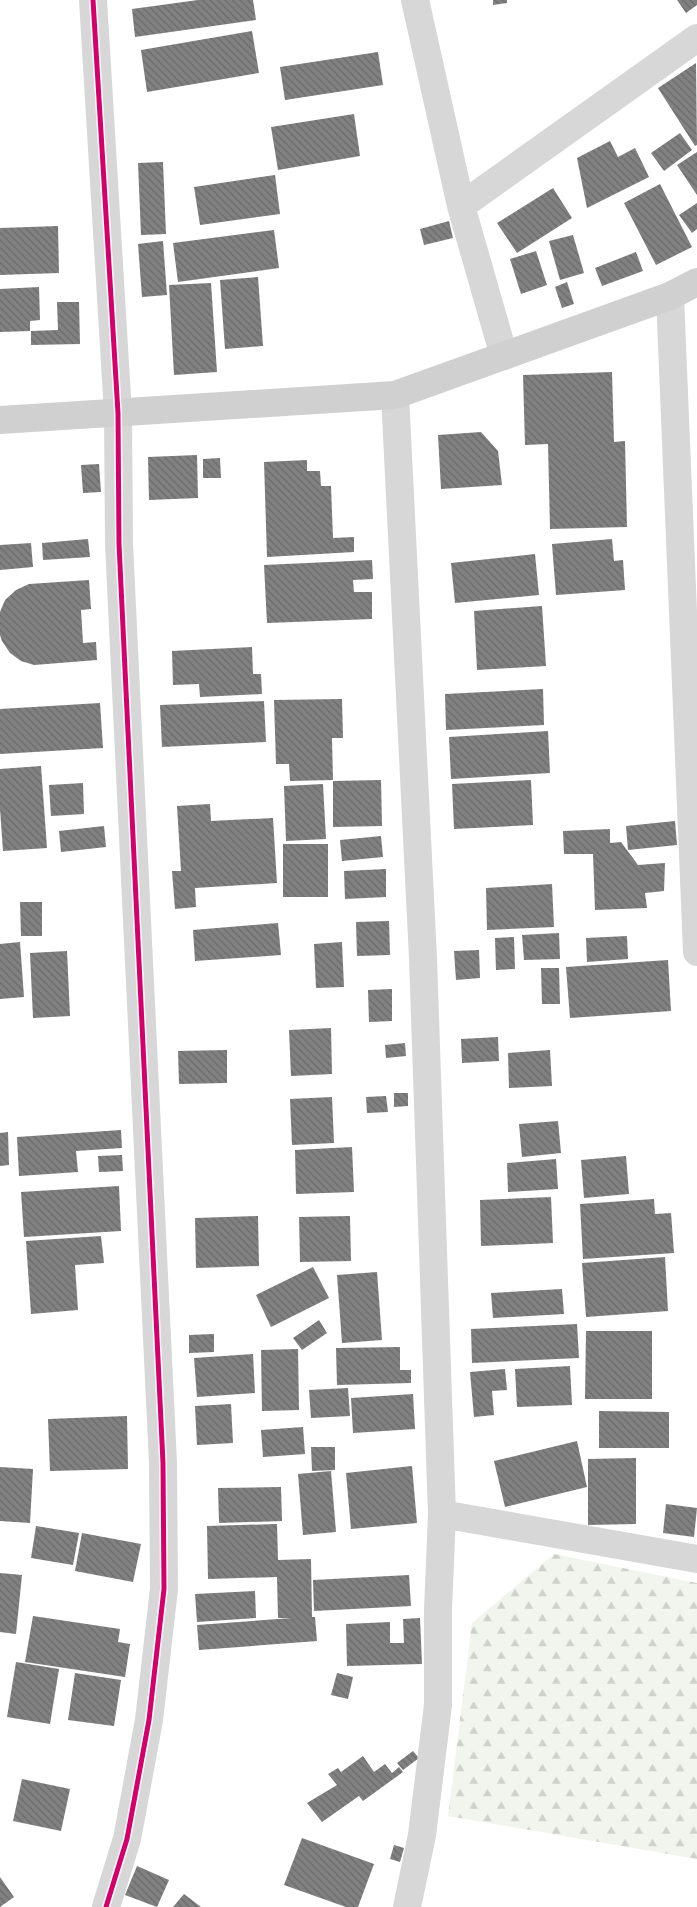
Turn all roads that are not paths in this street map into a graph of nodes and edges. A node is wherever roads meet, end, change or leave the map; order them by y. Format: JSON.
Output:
{"nodes":[{"id":1,"x":93,"y":0,"type":"edge"},
{"id":2,"x":415,"y":0,"type":"edge"},
{"id":3,"x":697,"y":38,"type":"edge"},
{"id":4,"x":461,"y":206,"type":"junction"},
{"id":5,"x":697,"y":282,"type":"edge"},
{"id":6,"x":670,"y":296,"type":"junction"},
{"id":7,"x":504,"y":356,"type":"junction"},
{"id":8,"x":395,"y":395,"type":"junction"},
{"id":9,"x":118,"y":413,"type":"junction"},
{"id":10,"x":0,"y":420,"type":"edge"},
{"id":11,"x":697,"y":952,"type":"edge"},
{"id":12,"x":442,"y":1514,"type":"junction"},
{"id":13,"x":697,"y":1559,"type":"edge"},
{"id":14,"x":106,"y":1907,"type":"edge"},
{"id":15,"x":408,"y":1907,"type":"edge"}],
"edges":[{"from":1,"to":9,"type":"street"},
{"from":2,"to":4,"type":"street"},
{"from":3,"to":4,"type":"street"},
{"from":4,"to":7,"type":"street"},
{"from":5,"to":6,"type":"street"},
{"from":6,"to":7,"type":"street"},
{"from":6,"to":11,"type":"street"},
{"from":7,"to":8,"type":"street"},
{"from":8,"to":9,"type":"street"},
{"from":8,"to":12,"type":"street"},
{"from":9,"to":10,"type":"street"},
{"from":9,"to":14,"type":"street"},
{"from":12,"to":13,"type":"street"},
{"from":12,"to":15,"type":"street"}]}
